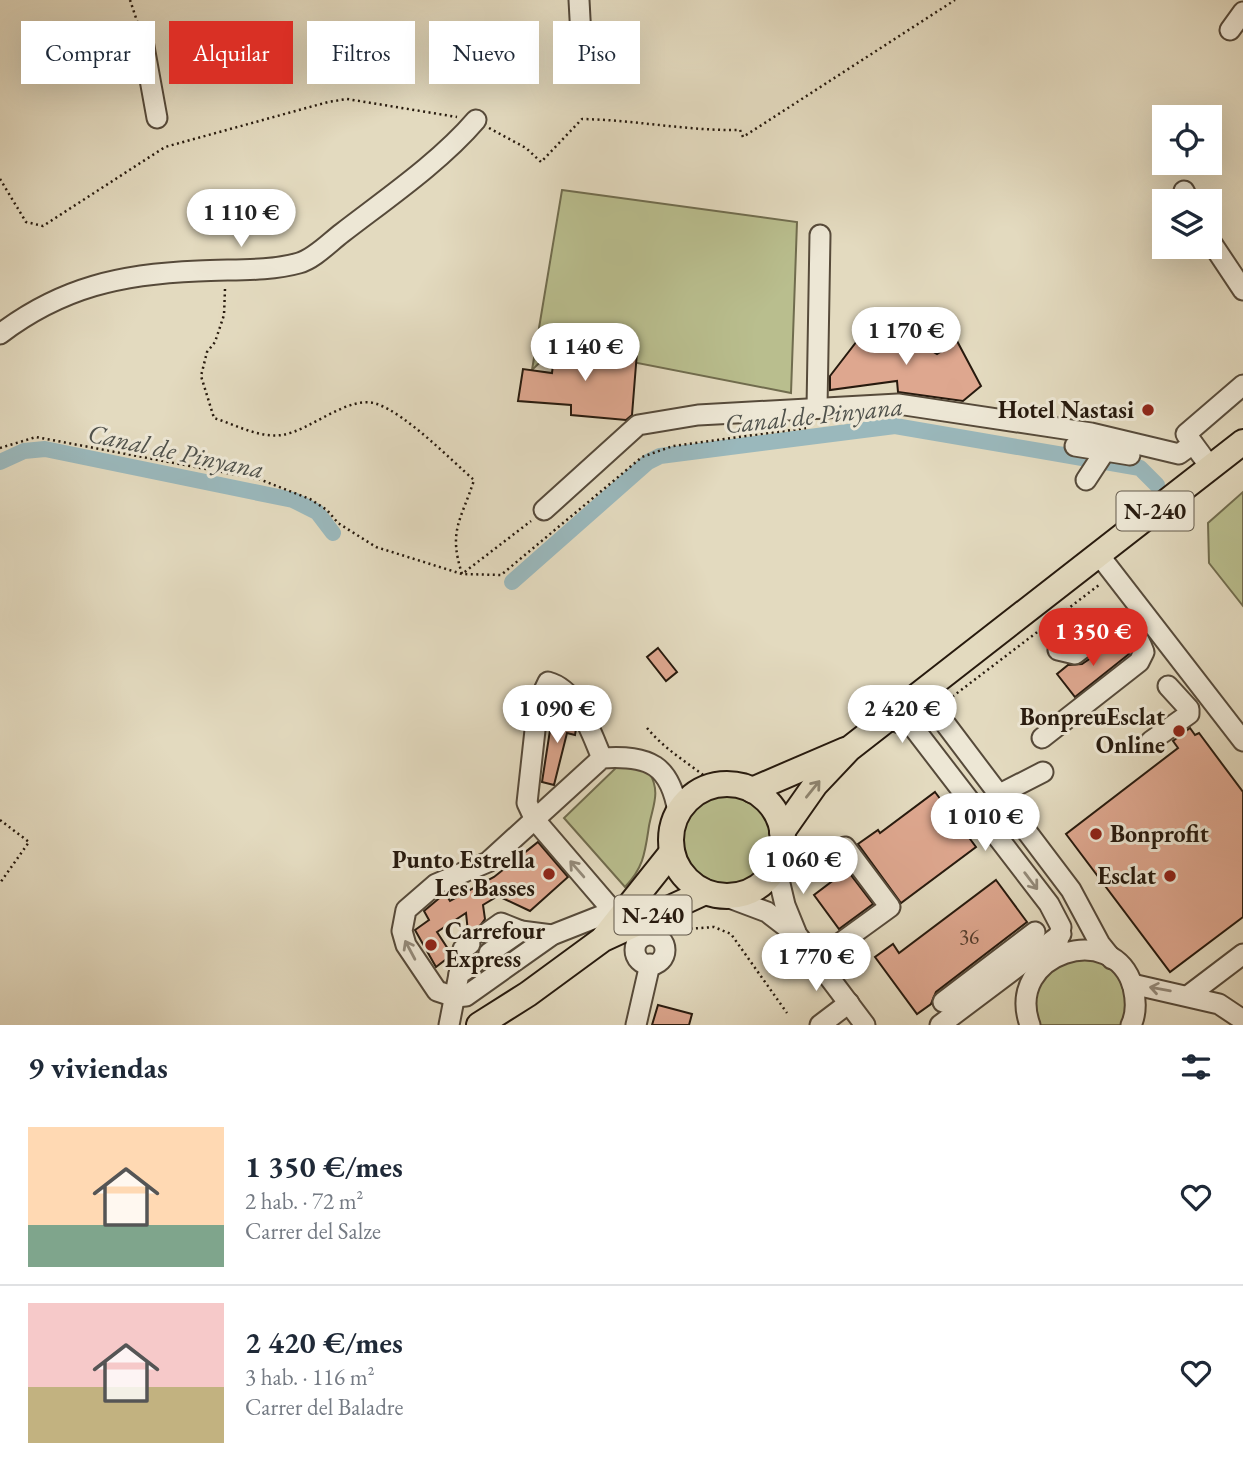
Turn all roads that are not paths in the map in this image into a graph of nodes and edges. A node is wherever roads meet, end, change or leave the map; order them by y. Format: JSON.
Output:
{"nodes":[{"id":1,"x":579,"y":0,"type":"edge"},
{"id":2,"x":1243,"y":12,"type":"edge"},
{"id":3,"x":580,"y":21,"type":"edge"},
{"id":4,"x":1230,"y":30,"type":"dead end"},
{"id":5,"x":151,"y":84,"type":"edge"},
{"id":6,"x":157,"y":118,"type":"dead end"},
{"id":7,"x":476,"y":120,"type":"dead end"},
{"id":8,"x":820,"y":235,"type":"dead end"},
{"id":9,"x":1222,"y":258,"type":"edge"},
{"id":10,"x":1243,"y":290,"type":"edge"},
{"id":11,"x":0,"y":334,"type":"edge"},
{"id":12,"x":1243,"y":386,"type":"edge"},
{"id":13,"x":817,"y":408,"type":"junction"},
{"id":14,"x":1243,"y":442,"type":"edge"},
{"id":15,"x":1193,"y":444,"type":"junction"},
{"id":16,"x":1076,"y":446,"type":"dead end"},
{"id":17,"x":1153,"y":449,"type":"junction"},
{"id":18,"x":1211,"y":468,"type":"junction"},
{"id":19,"x":544,"y":510,"type":"road end"},
{"id":20,"x":1099,"y":555,"type":"junction"},
{"id":21,"x":1058,"y":650,"type":"dead end"},
{"id":22,"x":930,"y":686,"type":"junction"},
{"id":23,"x":1168,"y":686,"type":"dead end"},
{"id":24,"x":887,"y":719,"type":"junction"},
{"id":25,"x":1042,"y":738,"type":"dead end"},
{"id":26,"x":1151,"y":741,"type":"dead end"},
{"id":27,"x":1243,"y":741,"type":"edge"},
{"id":28,"x":849,"y":749,"type":"junction"},
{"id":29,"x":667,"y":751,"type":"road end"},
{"id":30,"x":602,"y":758,"type":"junction"},
{"id":31,"x":1043,"y":772,"type":"dead end"},
{"id":32,"x":669,"y":777,"type":"junction"},
{"id":33,"x":752,"y":790,"type":"junction"},
{"id":34,"x":1007,"y":807,"type":"junction"},
{"id":35,"x":678,"y":812,"type":"junction"},
{"id":36,"x":535,"y":820,"type":"junction"},
{"id":37,"x":988,"y":825,"type":"junction"},
{"id":38,"x":782,"y":832,"type":"junction"},
{"id":39,"x":845,"y":848,"type":"dead end"},
{"id":40,"x":672,"y":852,"type":"junction"},
{"id":41,"x":776,"y":867,"type":"junction"},
{"id":42,"x":716,"y":894,"type":"junction"},
{"id":43,"x":618,"y":911,"type":"junction"},
{"id":44,"x":520,"y":931,"type":"junction"},
{"id":45,"x":1035,"y":932,"type":"dead end"},
{"id":46,"x":487,"y":933,"type":"dead end"},
{"id":47,"x":1060,"y":934,"type":"junction"},
{"id":48,"x":552,"y":935,"type":"junction"},
{"id":49,"x":798,"y":936,"type":"junction"},
{"id":50,"x":658,"y":937,"type":"road end"},
{"id":51,"x":603,"y":939,"type":"junction"},
{"id":52,"x":470,"y":944,"type":"dead end"},
{"id":53,"x":839,"y":944,"type":"dead end"},
{"id":54,"x":489,"y":953,"type":"dead end"},
{"id":55,"x":1243,"y":954,"type":"edge"},
{"id":56,"x":1055,"y":956,"type":"junction"},
{"id":57,"x":1112,"y":959,"type":"junction"},
{"id":58,"x":1132,"y":984,"type":"junction"},
{"id":59,"x":1189,"y":995,"type":"junction"},
{"id":60,"x":455,"y":998,"type":"junction"},
{"id":61,"x":943,"y":1002,"type":"dead end"},
{"id":62,"x":849,"y":1003,"type":"junction"},
{"id":63,"x":1243,"y":1020,"type":"edge"},
{"id":64,"x":449,"y":1025,"type":"edge"},
{"id":65,"x":479,"y":1025,"type":"edge"},
{"id":66,"x":636,"y":1025,"type":"edge"},
{"id":67,"x":820,"y":1025,"type":"edge"},
{"id":68,"x":865,"y":1025,"type":"edge"},
{"id":69,"x":940,"y":1025,"type":"edge"},
{"id":70,"x":1030,"y":1025,"type":"edge"},
{"id":71,"x":1131,"y":1025,"type":"edge"}],
"edges":[{"from":1,"to":3,"type":"street"},
{"from":2,"to":4,"type":"street"},
{"from":5,"to":6,"type":"street"},
{"from":7,"to":11,"type":"street"},
{"from":8,"to":13,"type":"street"},
{"from":9,"to":10,"type":"street"},
{"from":12,"to":15,"type":"street"},
{"from":13,"to":17,"type":"street"},
{"from":13,"to":19,"type":"street"},
{"from":14,"to":18,"type":"main road","number":"N-240"},
{"from":15,"to":17,"type":"street"},
{"from":15,"to":18,"type":"street"},
{"from":16,"to":17,"type":"street"},
{"from":18,"to":20,"type":"main road","number":"N-240"},
{"from":20,"to":22,"type":"main road","number":"N-240"},
{"from":20,"to":27,"type":"street"},
{"from":21,"to":25,"type":"street"},
{"from":22,"to":24,"type":"main road","number":"N-240"},
{"from":22,"to":34,"type":"street"},
{"from":23,"to":26,"type":"street"},
{"from":24,"to":28,"type":"main road","number":"N-240"},
{"from":24,"to":37,"type":"street"},
{"from":28,"to":33,"type":"main road","number":"N-240"},
{"from":38,"to":28,"type":"main road","number":"N-240","one_way":true},
{"from":29,"to":32,"type":"street"},
{"from":30,"to":32,"type":"street"},
{"from":30,"to":36,"type":"street"},
{"from":30,"to":36,"type":"street"},
{"from":31,"to":34,"type":"street"},
{"from":32,"to":35,"type":"street"},
{"from":33,"to":35,"type":"main road"},
{"from":33,"to":38,"type":"main road"},
{"from":34,"to":37,"type":"street"},
{"from":34,"to":57,"type":"street"},
{"from":35,"to":40,"type":"main road"},
{"from":43,"to":36,"type":"street","one_way":true},
{"from":60,"to":36,"type":"street","one_way":true},
{"from":37,"to":47,"type":"street","one_way":true},
{"from":38,"to":41,"type":"main road","number":"N-240"},
{"from":39,"to":53,"type":"street"},
{"from":40,"to":42,"type":"main road","number":"N-240"},
{"from":40,"to":43,"type":"main road","number":"N-240"},
{"from":41,"to":42,"type":"main road","number":"N-240"},
{"from":41,"to":49,"type":"street"},
{"from":42,"to":49,"type":"street"},
{"from":42,"to":51,"type":"main road","number":"N-240"},
{"from":43,"to":48,"type":"street"},
{"from":43,"to":51,"type":"main road","number":"N-240"},
{"from":44,"to":46,"type":"street"},
{"from":44,"to":48,"type":"street"},
{"from":44,"to":54,"type":"street"},
{"from":45,"to":61,"type":"street"},
{"from":47,"to":56,"type":"street"},
{"from":47,"to":69,"type":"street"},
{"from":48,"to":60,"type":"street"},
{"from":49,"to":62,"type":"street"},
{"from":50,"to":66,"type":"street"},
{"from":51,"to":65,"type":"main road","number":"N-240"},
{"from":52,"to":60,"type":"street"},
{"from":55,"to":59,"type":"street"},
{"from":56,"to":57,"type":"street"},
{"from":56,"to":70,"type":"street"},
{"from":57,"to":58,"type":"street"},
{"from":59,"to":58,"type":"street","one_way":true},
{"from":58,"to":71,"type":"street"},
{"from":59,"to":63,"type":"street"},
{"from":60,"to":64,"type":"street"},
{"from":62,"to":67,"type":"street"},
{"from":62,"to":68,"type":"street"}]}
